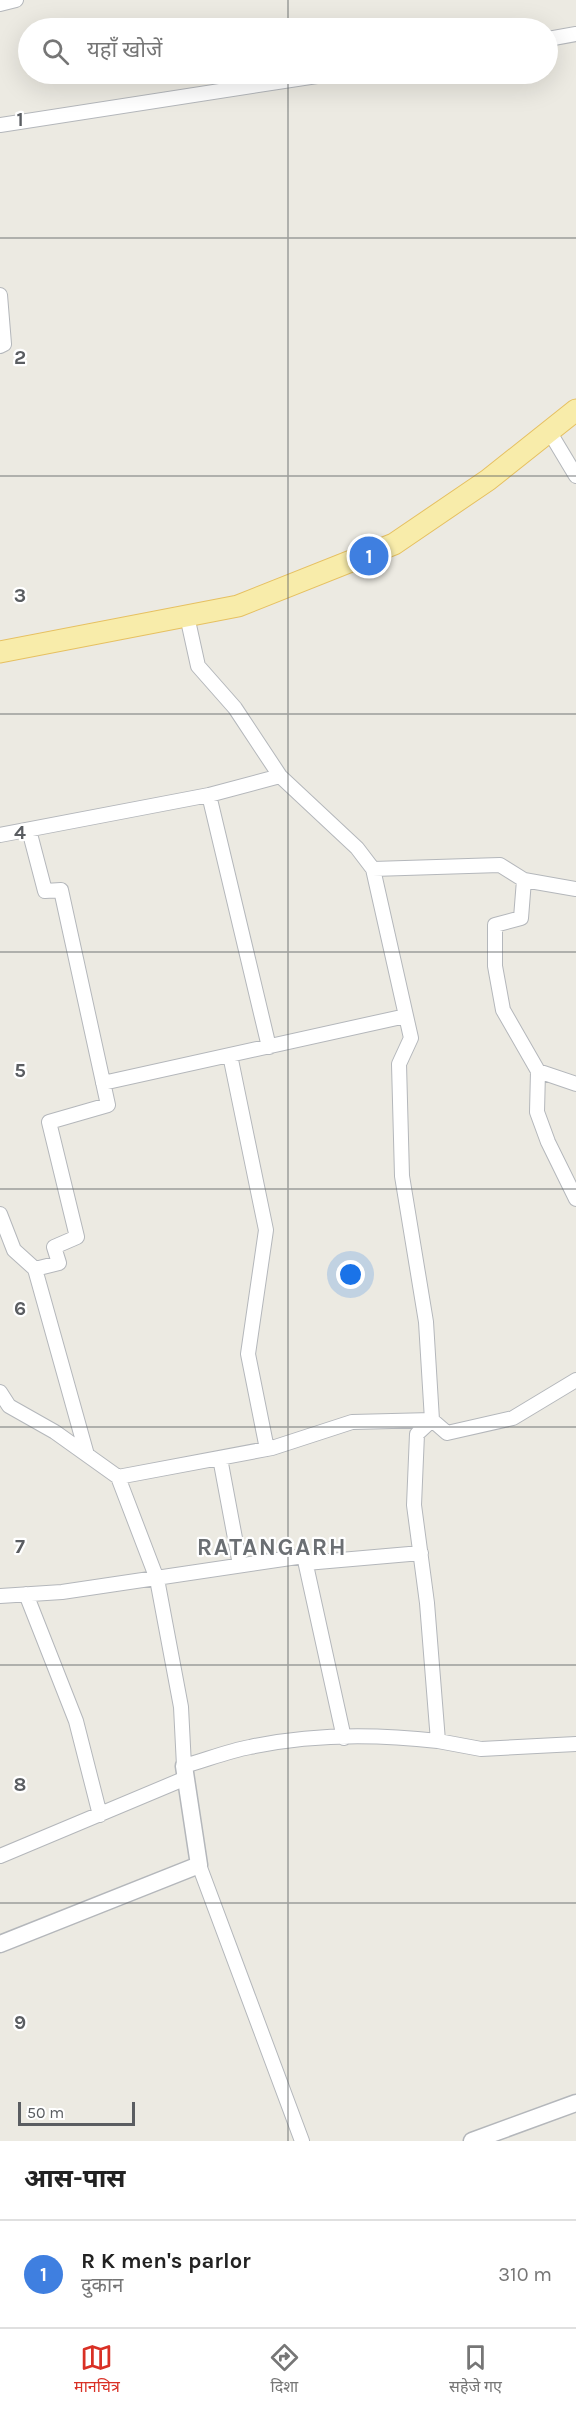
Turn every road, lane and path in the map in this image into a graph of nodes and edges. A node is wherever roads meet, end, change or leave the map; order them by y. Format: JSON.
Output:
{"nodes":[{"id":1,"x":16,"y":0,"type":"edge"},
{"id":2,"x":0,"y":4,"type":"edge"},
{"id":3,"x":576,"y":34,"type":"edge"},
{"id":4,"x":558,"y":37,"type":"edge"},
{"id":5,"x":265,"y":84,"type":"edge"},
{"id":6,"x":0,"y":125,"type":"edge"},
{"id":7,"x":0,"y":295,"type":"edge"},
{"id":8,"x":0,"y":346,"type":"edge"},
{"id":9,"x":576,"y":410,"type":"edge"},
{"id":10,"x":549,"y":432,"type":"junction"},
{"id":11,"x":576,"y":476,"type":"edge"},
{"id":12,"x":188,"y":616,"type":"junction"},
{"id":13,"x":0,"y":652,"type":"edge"},
{"id":14,"x":280,"y":776,"type":"junction"},
{"id":15,"x":209,"y":795,"type":"junction"},
{"id":16,"x":29,"y":830,"type":"junction"},
{"id":17,"x":0,"y":835,"type":"edge"},
{"id":18,"x":373,"y":869,"type":"junction"},
{"id":19,"x":524,"y":880,"type":"junction"},
{"id":20,"x":576,"y":889,"type":"edge"},
{"id":21,"x":406,"y":1016,"type":"junction"},
{"id":22,"x":269,"y":1047,"type":"junction"},
{"id":23,"x":230,"y":1055,"type":"junction"},
{"id":24,"x":538,"y":1071,"type":"junction"},
{"id":25,"x":103,"y":1083,"type":"junction"},
{"id":26,"x":576,"y":1084,"type":"edge"},
{"id":27,"x":576,"y":1199,"type":"edge"},
{"id":28,"x":0,"y":1214,"type":"edge"},
{"id":29,"x":35,"y":1269,"type":"junction"},
{"id":30,"x":576,"y":1380,"type":"edge"},
{"id":31,"x":0,"y":1392,"type":"edge"},
{"id":32,"x":432,"y":1420,"type":"junction"},
{"id":33,"x":267,"y":1449,"type":"junction"},
{"id":34,"x":87,"y":1455,"type":"junction"},
{"id":35,"x":220,"y":1458,"type":"junction"},
{"id":36,"x":118,"y":1477,"type":"junction"},
{"id":37,"x":421,"y":1553,"type":"junction"},
{"id":38,"x":306,"y":1563,"type":"junction"},
{"id":39,"x":240,"y":1564,"type":"junction"},
{"id":40,"x":157,"y":1578,"type":"junction"},
{"id":41,"x":26,"y":1594,"type":"junction"},
{"id":42,"x":0,"y":1596,"type":"edge"},
{"id":43,"x":344,"y":1738,"type":"junction"},
{"id":44,"x":438,"y":1741,"type":"junction"},
{"id":45,"x":576,"y":1744,"type":"edge"},
{"id":46,"x":185,"y":1772,"type":"junction"},
{"id":47,"x":100,"y":1815,"type":"junction"},
{"id":48,"x":0,"y":1856,"type":"edge"},
{"id":49,"x":199,"y":1865,"type":"junction"},
{"id":50,"x":0,"y":1944,"type":"edge"},
{"id":51,"x":576,"y":2103,"type":"edge"},
{"id":52,"x":302,"y":2141,"type":"edge"},
{"id":53,"x":472,"y":2141,"type":"edge"}],
"edges":[{"from":1,"to":2,"type":"street"},
{"from":3,"to":4,"type":"street"},
{"from":5,"to":6,"type":"street"},
{"from":7,"to":8,"type":"street"},
{"from":9,"to":10,"type":"main road"},
{"from":10,"to":11,"type":"street"},
{"from":10,"to":12,"type":"main road"},
{"from":12,"to":13,"type":"main road"},
{"from":12,"to":14,"type":"street"},
{"from":14,"to":15,"type":"street"},
{"from":14,"to":18,"type":"street"},
{"from":15,"to":16,"type":"street"},
{"from":15,"to":22,"type":"street"},
{"from":16,"to":17,"type":"street"},
{"from":16,"to":25,"type":"street"},
{"from":18,"to":19,"type":"street"},
{"from":18,"to":21,"type":"street"},
{"from":19,"to":20,"type":"street"},
{"from":19,"to":24,"type":"street"},
{"from":21,"to":22,"type":"street"},
{"from":21,"to":32,"type":"street"},
{"from":22,"to":23,"type":"street"},
{"from":23,"to":25,"type":"street"},
{"from":23,"to":33,"type":"street"},
{"from":24,"to":26,"type":"street"},
{"from":24,"to":27,"type":"street"},
{"from":25,"to":29,"type":"street"},
{"from":28,"to":29,"type":"street"},
{"from":29,"to":34,"type":"street"},
{"from":30,"to":32,"type":"street"},
{"from":31,"to":34,"type":"street"},
{"from":32,"to":33,"type":"street"},
{"from":32,"to":37,"type":"street"},
{"from":33,"to":35,"type":"street"},
{"from":34,"to":36,"type":"street"},
{"from":35,"to":36,"type":"street"},
{"from":35,"to":39,"type":"street"},
{"from":36,"to":40,"type":"street"},
{"from":37,"to":38,"type":"street"},
{"from":37,"to":44,"type":"street"},
{"from":38,"to":39,"type":"street"},
{"from":38,"to":43,"type":"street"},
{"from":39,"to":40,"type":"street"},
{"from":40,"to":41,"type":"street"},
{"from":40,"to":46,"type":"street"},
{"from":41,"to":42,"type":"street"},
{"from":41,"to":47,"type":"street"},
{"from":43,"to":44,"type":"street"},
{"from":43,"to":46,"type":"street"},
{"from":44,"to":45,"type":"street"},
{"from":46,"to":47,"type":"street"},
{"from":46,"to":49,"type":"street"},
{"from":47,"to":48,"type":"street"},
{"from":49,"to":50,"type":"street"},
{"from":49,"to":52,"type":"street"},
{"from":51,"to":53,"type":"street"}]}
